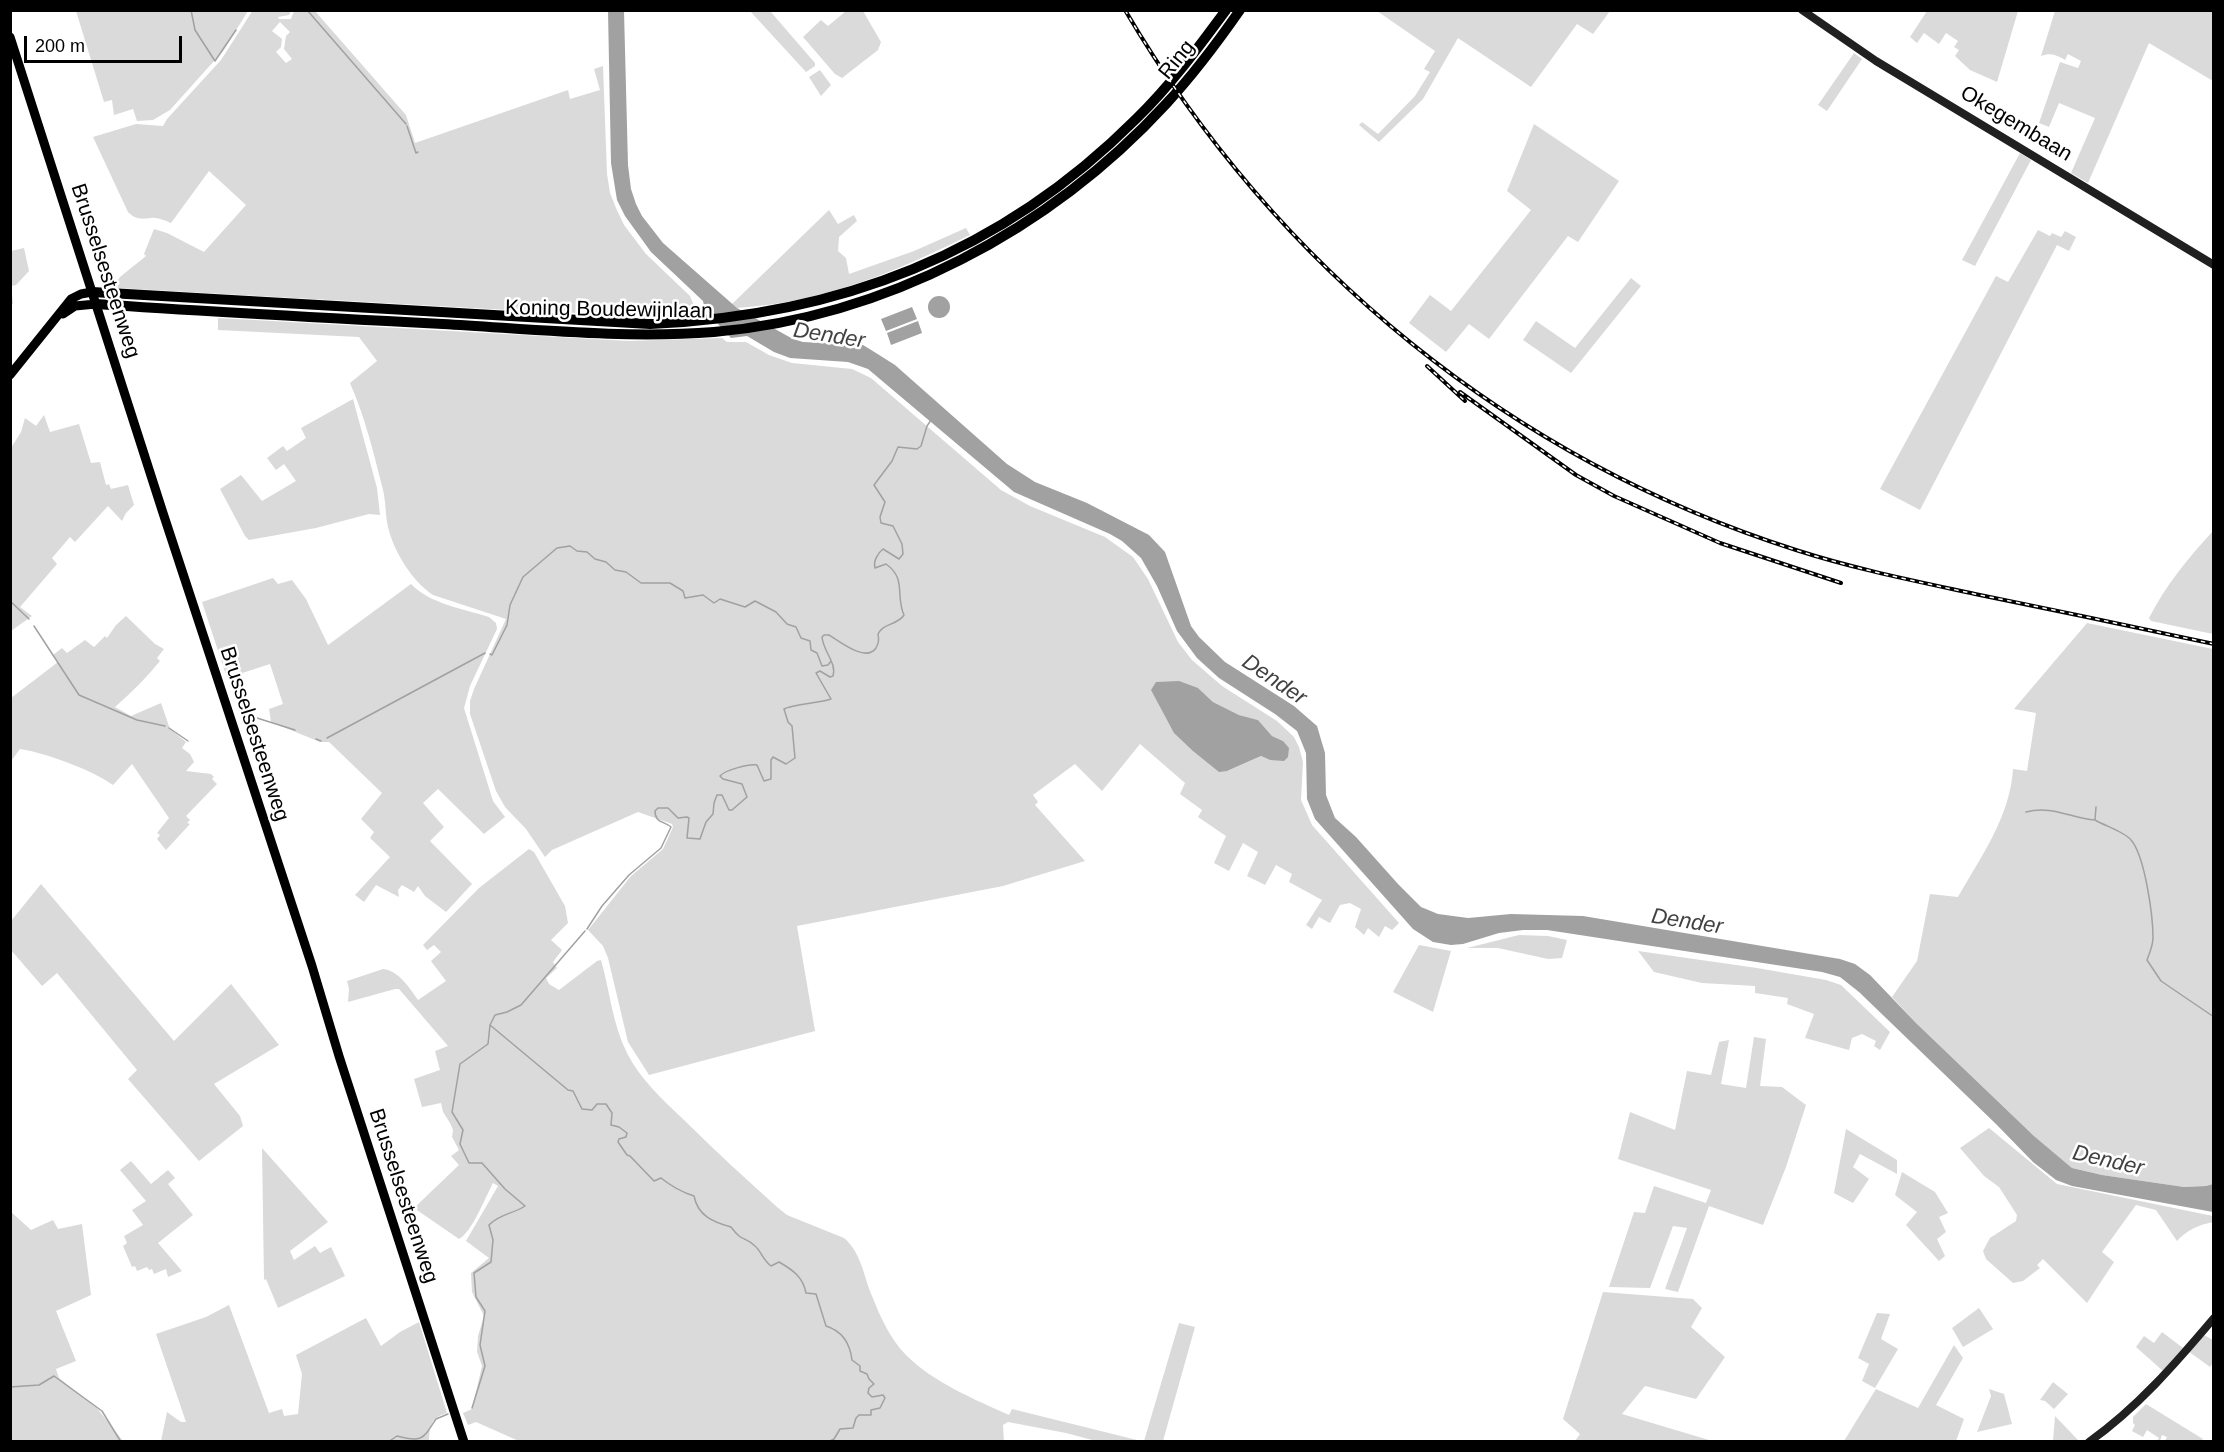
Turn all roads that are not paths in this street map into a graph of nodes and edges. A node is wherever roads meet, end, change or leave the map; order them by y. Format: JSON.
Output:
{"nodes":[{"id":1,"x":1226,"y":10,"type":"edge"},
{"id":2,"x":1240,"y":10,"type":"edge"},
{"id":3,"x":1802,"y":10,"type":"edge"},
{"id":4,"x":10,"y":37,"type":"edge"},
{"id":5,"x":1161,"y":102,"type":"junction"},
{"id":6,"x":2214,"y":265,"type":"edge"},
{"id":7,"x":92,"y":292,"type":"junction"},
{"id":8,"x":96,"y":304,"type":"junction"},
{"id":9,"x":58,"y":317,"type":"junction"},
{"id":10,"x":10,"y":375,"type":"edge"},
{"id":11,"x":2214,"y":1318,"type":"edge"},
{"id":12,"x":464,"y":1442,"type":"edge"},
{"id":13,"x":2089,"y":1442,"type":"edge"}],
"edges":[{"from":1,"to":5,"type":"highway","name":"Ring"},
{"from":2,"to":5,"type":"highway","name":"Ring"},
{"from":3,"to":6,"type":"main road","name":"Okegembaan"},
{"from":4,"to":7,"type":"main road","name":"Brusselsesteenweg"},
{"from":5,"to":7,"type":"highway","name":"Koning Boudewijnlaan"},
{"from":5,"to":8,"type":"highway","name":"Koning Boudewijnlaan"},
{"from":7,"to":8,"type":"main road","name":"Brusselsesteenweg"},
{"from":7,"to":9,"type":"main road"},
{"from":8,"to":9,"type":"main road"},
{"from":8,"to":12,"type":"main road","name":"Brusselsesteenweg"},
{"from":9,"to":10,"type":"main road"},
{"from":11,"to":13,"type":"main road"}]}
